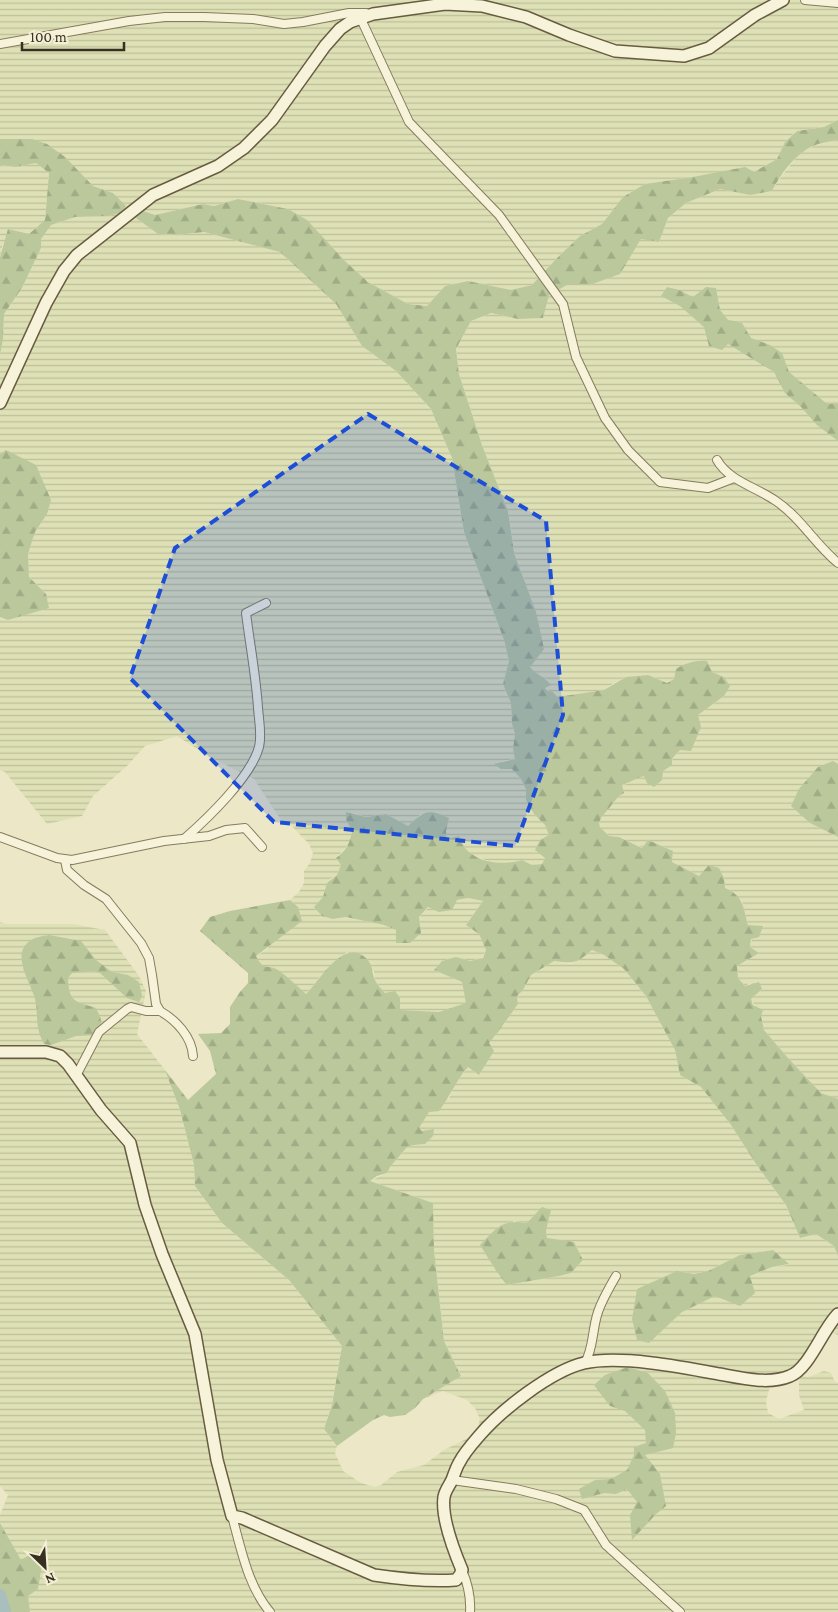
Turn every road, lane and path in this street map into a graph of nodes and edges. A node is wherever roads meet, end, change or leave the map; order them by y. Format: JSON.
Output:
{"nodes":[{"id":1,"x":783,"y":0,"type":"edge"},
{"id":2,"x":804,"y":0,"type":"edge"},
{"id":3,"x":838,"y":3,"type":"edge"},
{"id":4,"x":373,"y":14,"type":"junction"},
{"id":5,"x":360,"y":17,"type":"junction"},
{"id":6,"x":0,"y":44,"type":"edge"},
{"id":7,"x":0,"y":403,"type":"edge"},
{"id":8,"x":717,"y":460,"type":"dead end"},
{"id":9,"x":734,"y":478,"type":"junction"},
{"id":10,"x":838,"y":563,"type":"edge"},
{"id":11,"x":266,"y":602,"type":"dead end"},
{"id":12,"x":0,"y":837,"type":"edge"},
{"id":13,"x":184,"y":839,"type":"junction"},
{"id":14,"x":262,"y":847,"type":"dead end"},
{"id":15,"x":65,"y":860,"type":"junction"},
{"id":16,"x":160,"y":1011,"type":"junction"},
{"id":17,"x":0,"y":1052,"type":"edge"},
{"id":18,"x":193,"y":1056,"type":"dead end"},
{"id":19,"x":76,"y":1076,"type":"junction"},
{"id":20,"x":616,"y":1276,"type":"dead end"},
{"id":21,"x":838,"y":1314,"type":"edge"},
{"id":22,"x":584,"y":1363,"type":"junction"},
{"id":23,"x":452,"y":1480,"type":"junction"},
{"id":24,"x":232,"y":1516,"type":"junction"},
{"id":25,"x":462,"y":1570,"type":"junction"},
{"id":26,"x":270,"y":1612,"type":"edge"},
{"id":27,"x":470,"y":1612,"type":"edge"},
{"id":28,"x":680,"y":1612,"type":"edge"}],
"edges":[{"from":1,"to":4,"type":"street"},
{"from":2,"to":3,"type":"street"},
{"from":4,"to":5,"type":"street"},
{"from":4,"to":6,"type":"street"},
{"from":5,"to":7,"type":"street"},
{"from":5,"to":9,"type":"street"},
{"from":8,"to":9,"type":"street"},
{"from":9,"to":10,"type":"street"},
{"from":11,"to":13,"type":"street"},
{"from":12,"to":15,"type":"street"},
{"from":13,"to":14,"type":"street"},
{"from":13,"to":15,"type":"street"},
{"from":15,"to":16,"type":"street"},
{"from":16,"to":18,"type":"street"},
{"from":16,"to":19,"type":"street"},
{"from":17,"to":19,"type":"street"},
{"from":19,"to":24,"type":"street"},
{"from":20,"to":22,"type":"street"},
{"from":21,"to":22,"type":"street"},
{"from":22,"to":23,"type":"street"},
{"from":23,"to":25,"type":"street"},
{"from":23,"to":28,"type":"street"},
{"from":24,"to":25,"type":"street"},
{"from":24,"to":26,"type":"street"},
{"from":25,"to":27,"type":"street"}]}
